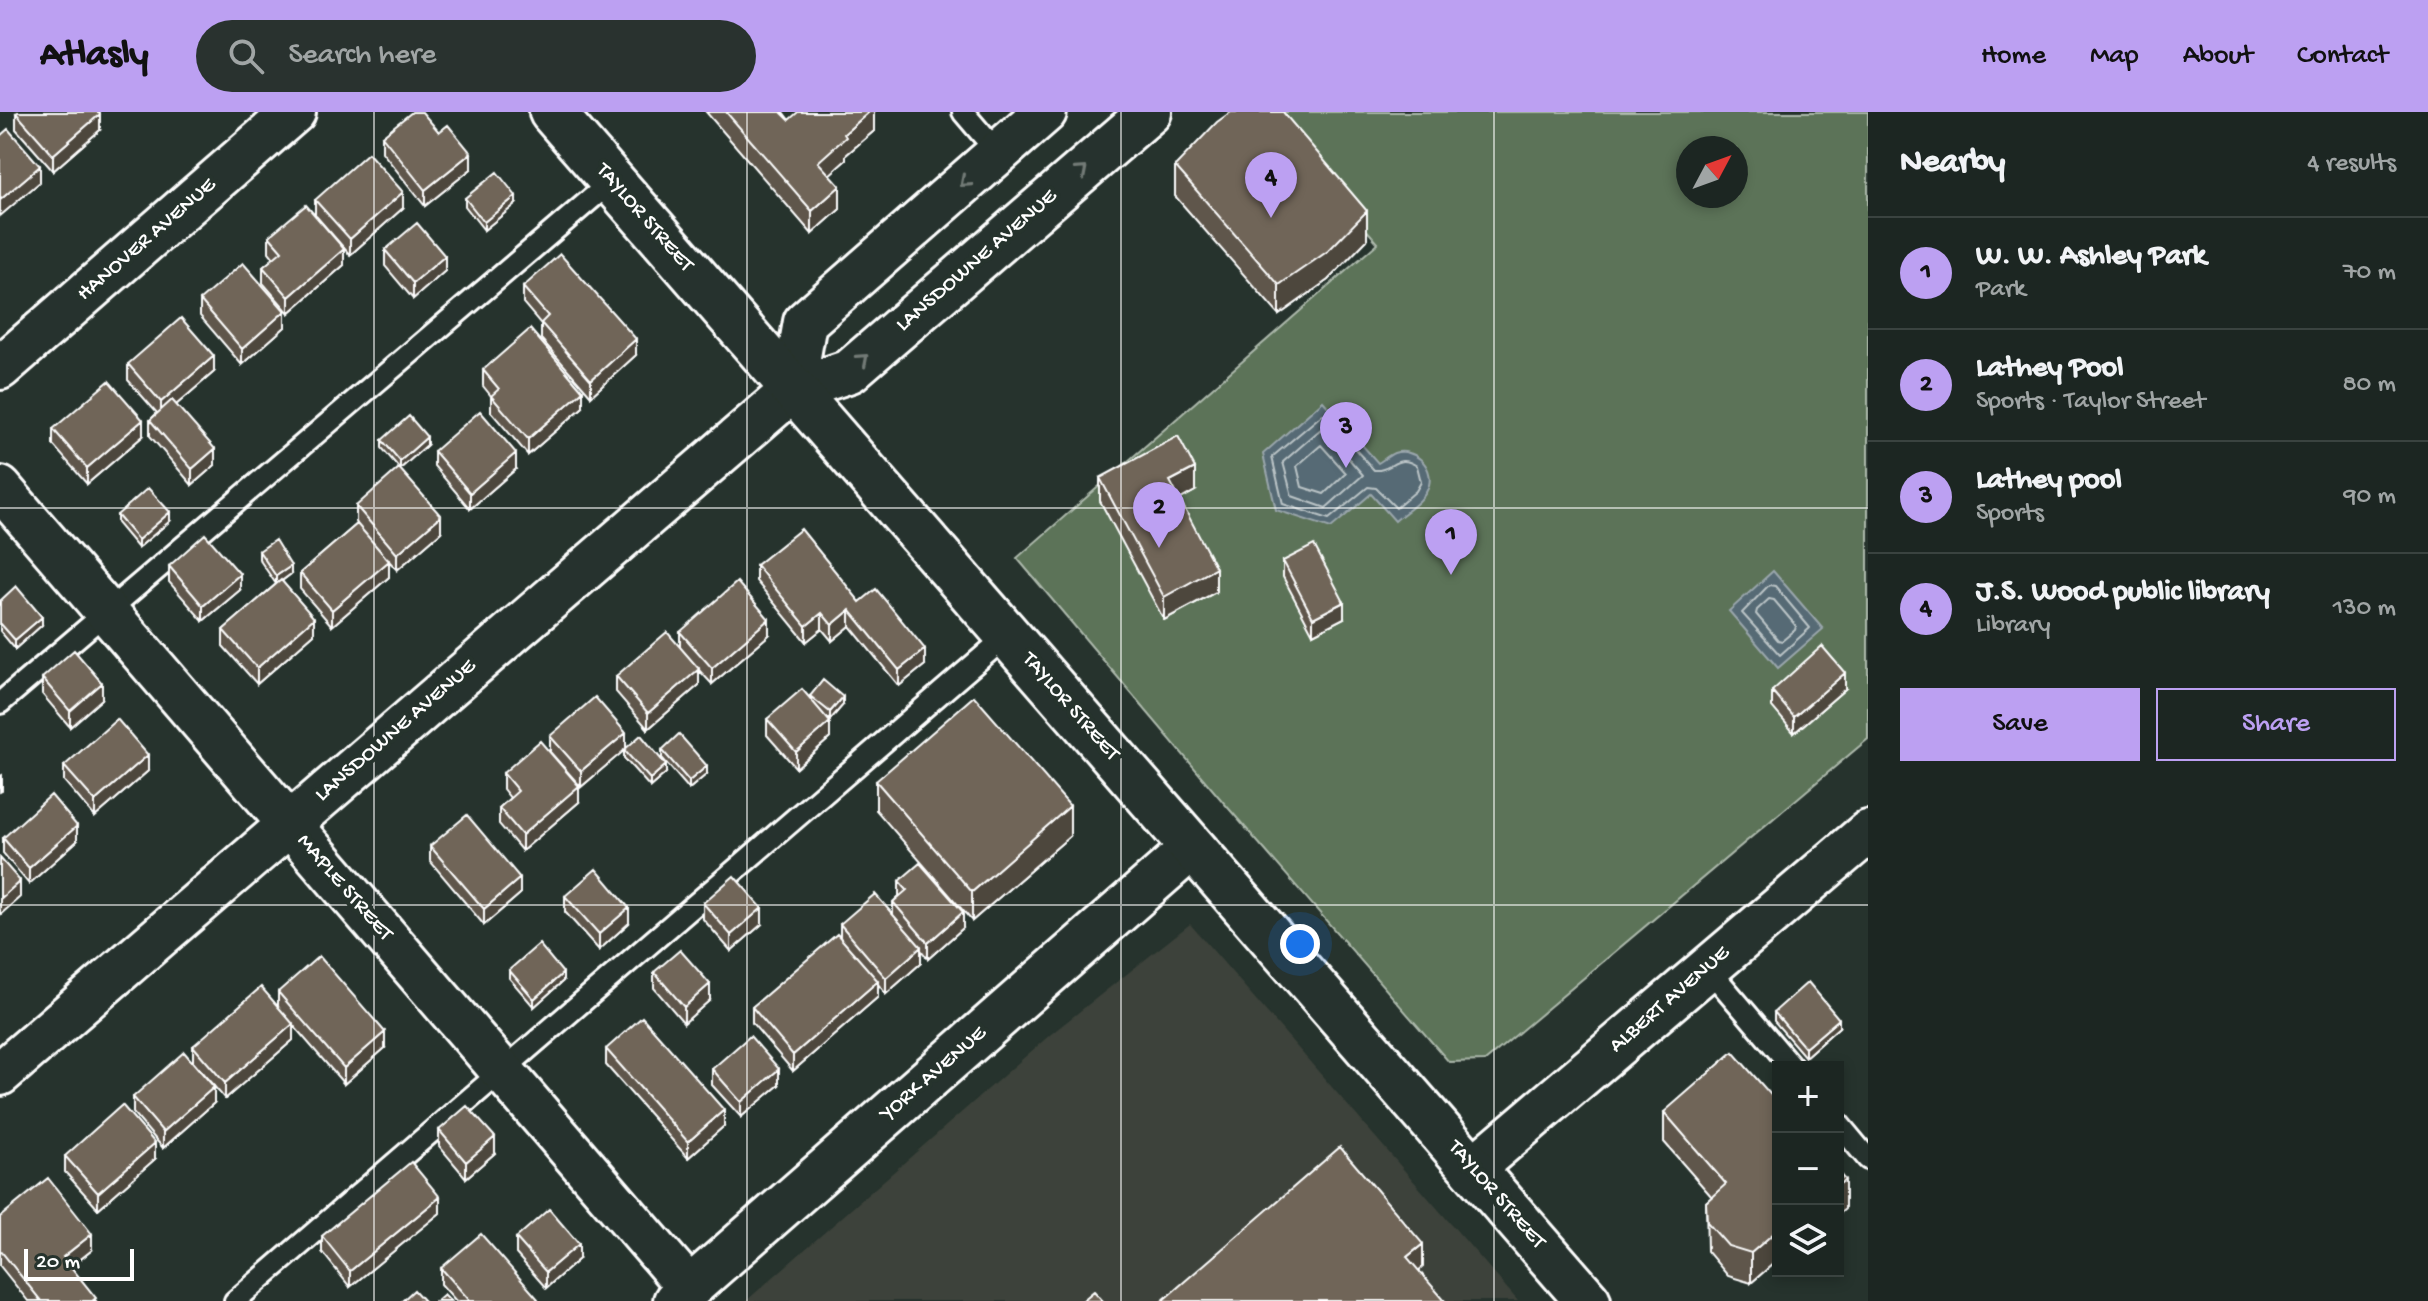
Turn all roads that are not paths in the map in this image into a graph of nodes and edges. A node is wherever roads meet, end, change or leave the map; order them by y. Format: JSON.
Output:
{"nodes":[{"id":1,"x":294,"y":112,"type":"edge"},
{"id":2,"x":552,"y":112,"type":"edge"},
{"id":3,"x":963,"y":112,"type":"edge"},
{"id":4,"x":1045,"y":112,"type":"edge"},
{"id":5,"x":1150,"y":112,"type":"edge"},
{"id":6,"x":998,"y":153,"type":"junction"},
{"id":7,"x":612,"y":181,"type":"junction"},
{"id":8,"x":0,"y":368,"type":"edge"},
{"id":9,"x":793,"y":390,"type":"junction"},
{"id":10,"x":0,"y":488,"type":"edge"},
{"id":11,"x":107,"y":612,"type":"junction"},
{"id":12,"x":1008,"y":635,"type":"junction"},
{"id":13,"x":0,"y":703,"type":"edge"},
{"id":14,"x":288,"y":823,"type":"junction"},
{"id":15,"x":1868,"y":832,"type":"edge"},
{"id":16,"x":1193,"y":847,"type":"junction"},
{"id":17,"x":1707,"y":967,"type":"junction"},
{"id":18,"x":1787,"y":1061,"type":"edge"},
{"id":19,"x":501,"y":1070,"type":"junction"},
{"id":20,"x":0,"y":1074,"type":"edge"},
{"id":21,"x":1844,"y":1130,"type":"edge"},
{"id":22,"x":1868,"y":1159,"type":"edge"},
{"id":23,"x":1472,"y":1169,"type":"junction"},
{"id":24,"x":682,"y":1295,"type":"edge"},
{"id":25,"x":235,"y":1301,"type":"edge"},
{"id":26,"x":1588,"y":1301,"type":"edge"}],
"edges":[{"from":1,"to":8,"type":"street","name":"HANOVER AVENUE"},
{"from":2,"to":7,"type":"main road","name":"TAYLOR STREET"},
{"from":3,"to":6,"type":"lane"},
{"from":4,"to":6,"type":"street"},
{"from":9,"to":5,"type":"street","name":"LANSDOWNE AVENUE","one_way":true},
{"from":6,"to":9,"type":"street","one_way":true},
{"from":7,"to":9,"type":"main road","name":"TAYLOR STREET"},
{"from":7,"to":11,"type":"lane"},
{"from":9,"to":12,"type":"main road","name":"TAYLOR STREET"},
{"from":9,"to":14,"type":"street","name":"LANSDOWNE AVENUE"},
{"from":10,"to":11,"type":"street","name":"MAPLE STREET"},
{"from":11,"to":13,"type":"lane"},
{"from":11,"to":14,"type":"street","name":"MAPLE STREET"},
{"from":12,"to":16,"type":"main road","name":"TAYLOR STREET"},
{"from":12,"to":19,"type":"lane"},
{"from":14,"to":19,"type":"street","name":"MAPLE STREET"},
{"from":14,"to":20,"type":"street","name":"LANSDOWNE AVENUE"},
{"from":15,"to":17,"type":"street","name":"ALBERT AVENUE"},
{"from":16,"to":23,"type":"main road","name":"TAYLOR STREET"},
{"from":16,"to":24,"type":"street","name":"YORK AVENUE"},
{"from":17,"to":18,"type":"lane"},
{"from":17,"to":23,"type":"street","name":"ALBERT AVENUE"},
{"from":19,"to":24,"type":"street","name":"MAPLE STREET"},
{"from":19,"to":25,"type":"lane"},
{"from":21,"to":22,"type":"lane"},
{"from":23,"to":26,"type":"main road","name":"TAYLOR STREET"}]}
